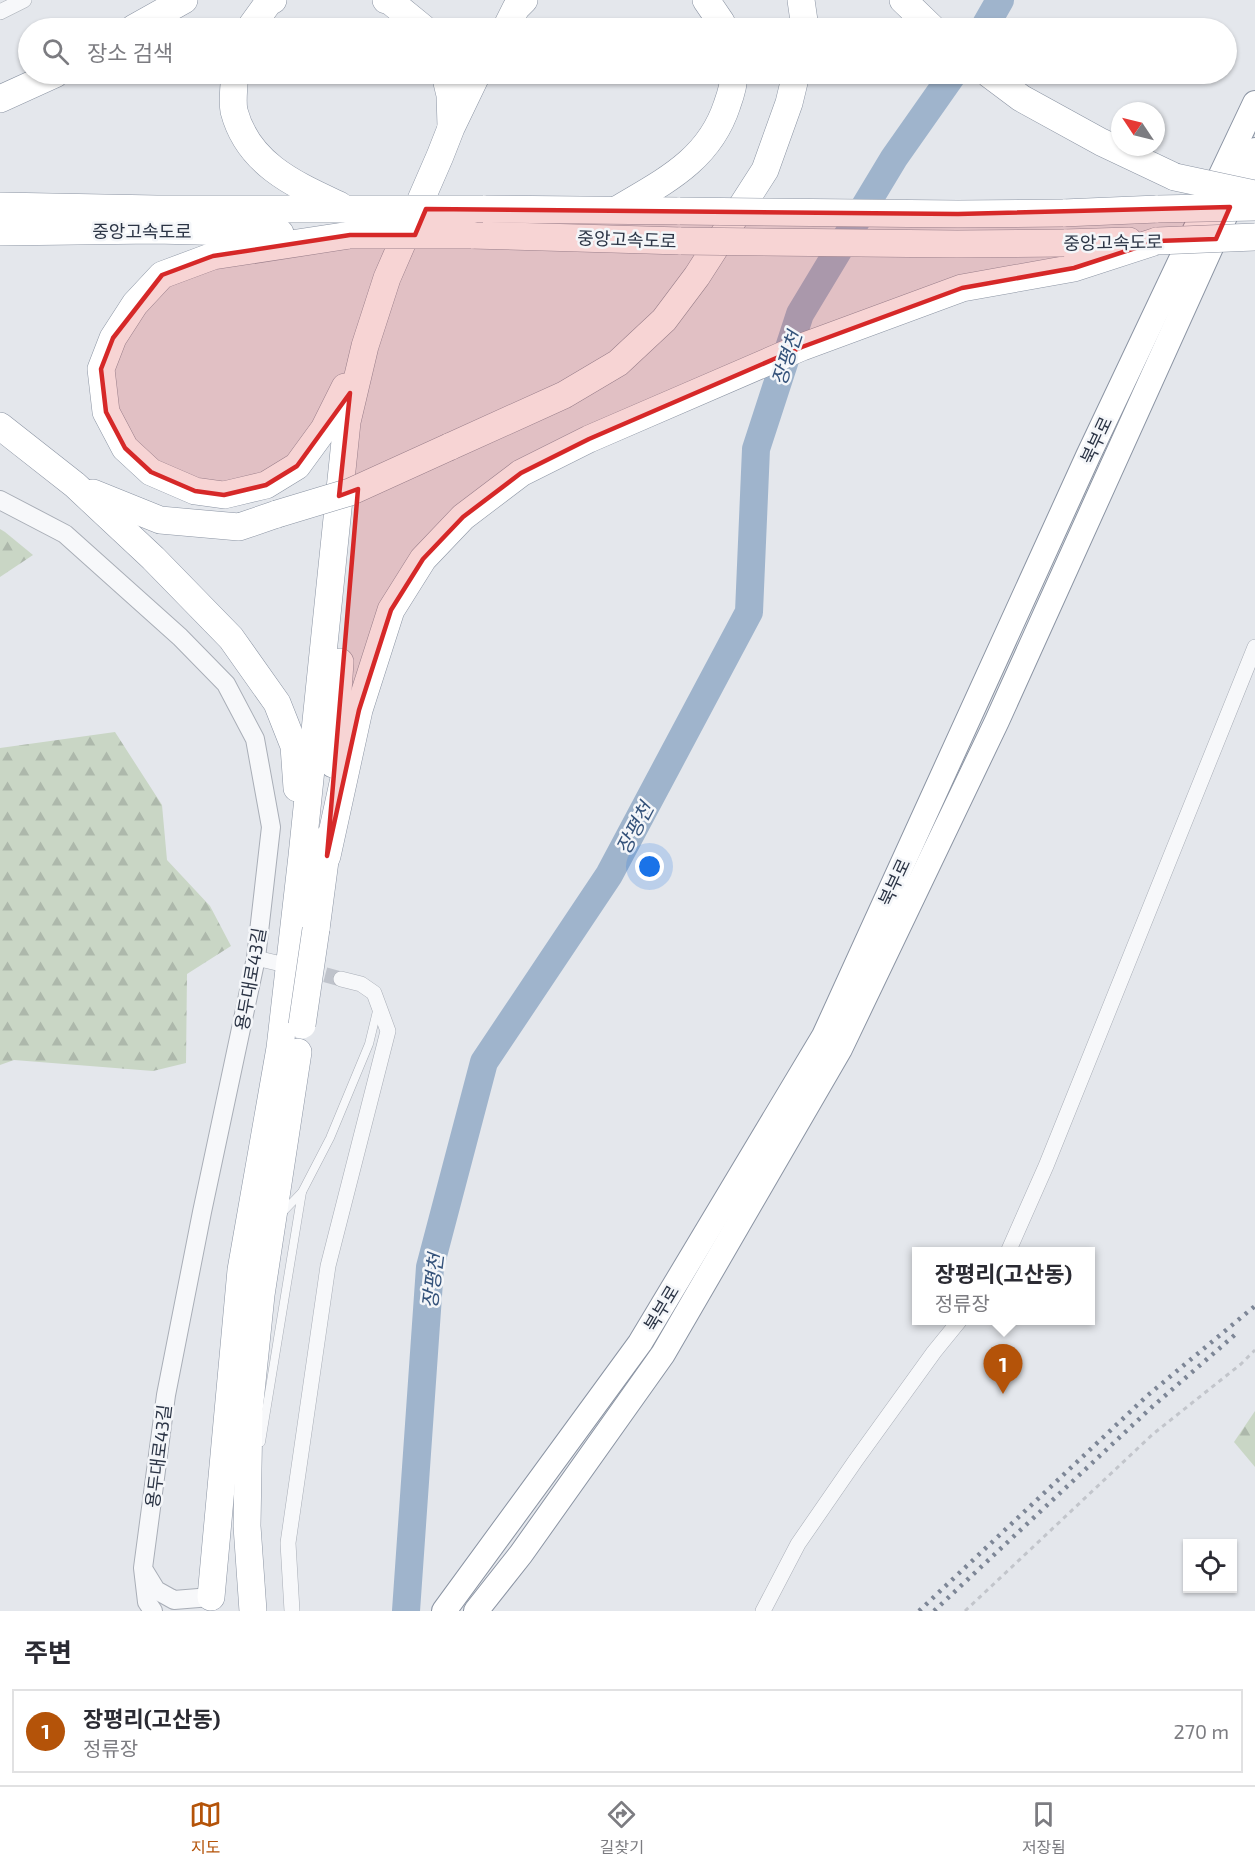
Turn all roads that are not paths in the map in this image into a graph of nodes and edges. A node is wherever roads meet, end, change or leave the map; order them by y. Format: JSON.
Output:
{"nodes":[{"id":1,"x":24,"y":0,"type":"edge"},
{"id":2,"x":184,"y":0,"type":"edge"},
{"id":3,"x":273,"y":0,"type":"edge"},
{"id":4,"x":386,"y":0,"type":"edge"},
{"id":5,"x":509,"y":0,"type":"edge"},
{"id":6,"x":524,"y":0,"type":"edge"},
{"id":7,"x":706,"y":0,"type":"edge"},
{"id":8,"x":801,"y":0,"type":"edge"},
{"id":9,"x":903,"y":0,"type":"edge"},
{"id":10,"x":0,"y":12,"type":"edge"},
{"id":11,"x":152,"y":18,"type":"edge"},
{"id":12,"x":257,"y":18,"type":"edge"},
{"id":13,"x":411,"y":18,"type":"edge"},
{"id":14,"x":501,"y":18,"type":"edge"},
{"id":15,"x":511,"y":18,"type":"edge"},
{"id":16,"x":718,"y":18,"type":"edge"},
{"id":17,"x":804,"y":18,"type":"edge"},
{"id":18,"x":922,"y":18,"type":"edge"},
{"id":19,"x":33,"y":84,"type":"edge"},
{"id":20,"x":235,"y":84,"type":"edge"},
{"id":21,"x":447,"y":84,"type":"edge"},
{"id":22,"x":472,"y":84,"type":"edge"},
{"id":23,"x":481,"y":84,"type":"edge"},
{"id":24,"x":734,"y":84,"type":"edge"},
{"id":25,"x":794,"y":84,"type":"edge"},
{"id":26,"x":1002,"y":84,"type":"edge"},
{"id":27,"x":0,"y":99,"type":"edge"},
{"id":28,"x":1255,"y":103,"type":"edge"},
{"id":29,"x":451,"y":128,"type":"junction"},
{"id":30,"x":1255,"y":150,"type":"edge"},
{"id":31,"x":1255,"y":194,"type":"edge"},
{"id":32,"x":0,"y":206,"type":"edge"},
{"id":33,"x":1255,"y":207,"type":"edge"},
{"id":34,"x":349,"y":209,"type":"junction"},
{"id":35,"x":618,"y":209,"type":"junction"},
{"id":36,"x":0,"y":232,"type":"edge"},
{"id":37,"x":350,"y":235,"type":"junction"},
{"id":38,"x":1255,"y":237,"type":"edge"},
{"id":39,"x":1157,"y":241,"type":"junction"},
{"id":40,"x":365,"y":346,"type":"junction"},
{"id":41,"x":0,"y":426,"type":"edge"},
{"id":42,"x":75,"y":486,"type":"junction"},
{"id":43,"x":0,"y":500,"type":"edge"},
{"id":44,"x":1255,"y":647,"type":"edge"},
{"id":45,"x":315,"y":856,"type":"junction"},
{"id":46,"x":256,"y":958,"type":"junction"},
{"id":47,"x":277,"y":963,"type":"dead end"},
{"id":48,"x":341,"y":979,"type":"tunnel mouth"},
{"id":49,"x":379,"y":1005,"type":"junction"},
{"id":50,"x":302,"y":1192,"type":"junction"},
{"id":51,"x":272,"y":1224,"type":"junction"},
{"id":52,"x":1010,"y":1247,"type":"edge"},
{"id":53,"x":956,"y":1325,"type":"edge"},
{"id":54,"x":260,"y":1448,"type":"dead end"},
{"id":55,"x":256,"y":1470,"type":"dead end"},
{"id":56,"x":247,"y":1526,"type":"junction"},
{"id":57,"x":143,"y":1568,"type":"junction"},
{"id":58,"x":210,"y":1604,"type":"edge"},
{"id":59,"x":142,"y":1611,"type":"edge"},
{"id":60,"x":153,"y":1611,"type":"edge"},
{"id":61,"x":254,"y":1611,"type":"edge"},
{"id":62,"x":292,"y":1611,"type":"edge"},
{"id":63,"x":444,"y":1611,"type":"edge"},
{"id":64,"x":476,"y":1611,"type":"edge"},
{"id":65,"x":763,"y":1611,"type":"edge"}],
"edges":[{"from":1,"to":10,"type":"street"},
{"from":2,"to":11,"type":"highway"},
{"from":3,"to":12,"type":"highway"},
{"from":4,"to":13,"type":"highway"},
{"from":5,"to":14,"type":"highway"},
{"from":6,"to":15,"type":"highway"},
{"from":7,"to":16,"type":"highway"},
{"from":8,"to":17,"type":"highway"},
{"from":9,"to":18,"type":"highway"},
{"from":19,"to":27,"type":"highway"},
{"from":20,"to":34,"type":"highway"},
{"from":21,"to":29,"type":"highway"},
{"from":22,"to":29,"type":"highway"},
{"from":23,"to":45,"type":"highway"},
{"from":24,"to":35,"type":"highway"},
{"from":25,"to":42,"type":"highway","bridge":true},
{"from":26,"to":31,"type":"highway","bridge":true},
{"from":28,"to":63,"type":"highway","name":"북부로"},
{"from":29,"to":40,"type":"highway"},
{"from":30,"to":64,"type":"highway","name":"북부로"},
{"from":32,"to":34,"type":"highway","name":"중앙고속도로"},
{"from":33,"to":35,"type":"highway","name":"중앙고속도로","bridge":true},
{"from":34,"to":35,"type":"highway","name":"중앙고속도로","bridge":true},
{"from":36,"to":37,"type":"highway","name":"중앙고속도로"},
{"from":37,"to":39,"type":"highway","name":"중앙고속도로","bridge":true},
{"from":37,"to":40,"type":"highway"},
{"from":38,"to":39,"type":"highway","name":"중앙고속도로","bridge":true},
{"from":39,"to":45,"type":"highway"},
{"from":40,"to":45,"type":"highway"},
{"from":41,"to":42,"type":"highway"},
{"from":42,"to":45,"type":"highway"},
{"from":43,"to":46,"type":"street","name":"용두대로43길"},
{"from":44,"to":52,"type":"street"},
{"from":45,"to":51,"type":"highway","bridge":true},
{"from":45,"to":58,"type":"highway"},
{"from":46,"to":47,"type":"street"},
{"from":46,"to":57,"type":"street","name":"용두대로43길"},
{"from":48,"to":49,"type":"street"},
{"from":49,"to":50,"type":"lane"},
{"from":49,"to":62,"type":"street"},
{"from":50,"to":51,"type":"lane"},
{"from":50,"to":54,"type":"lane"},
{"from":51,"to":56,"type":"highway"},
{"from":53,"to":65,"type":"street"},
{"from":55,"to":56,"type":"lane"},
{"from":56,"to":61,"type":"highway"},
{"from":57,"to":58,"type":"street"},
{"from":57,"to":59,"type":"street"},
{"from":57,"to":60,"type":"street","name":"용두대로43길"}]}
